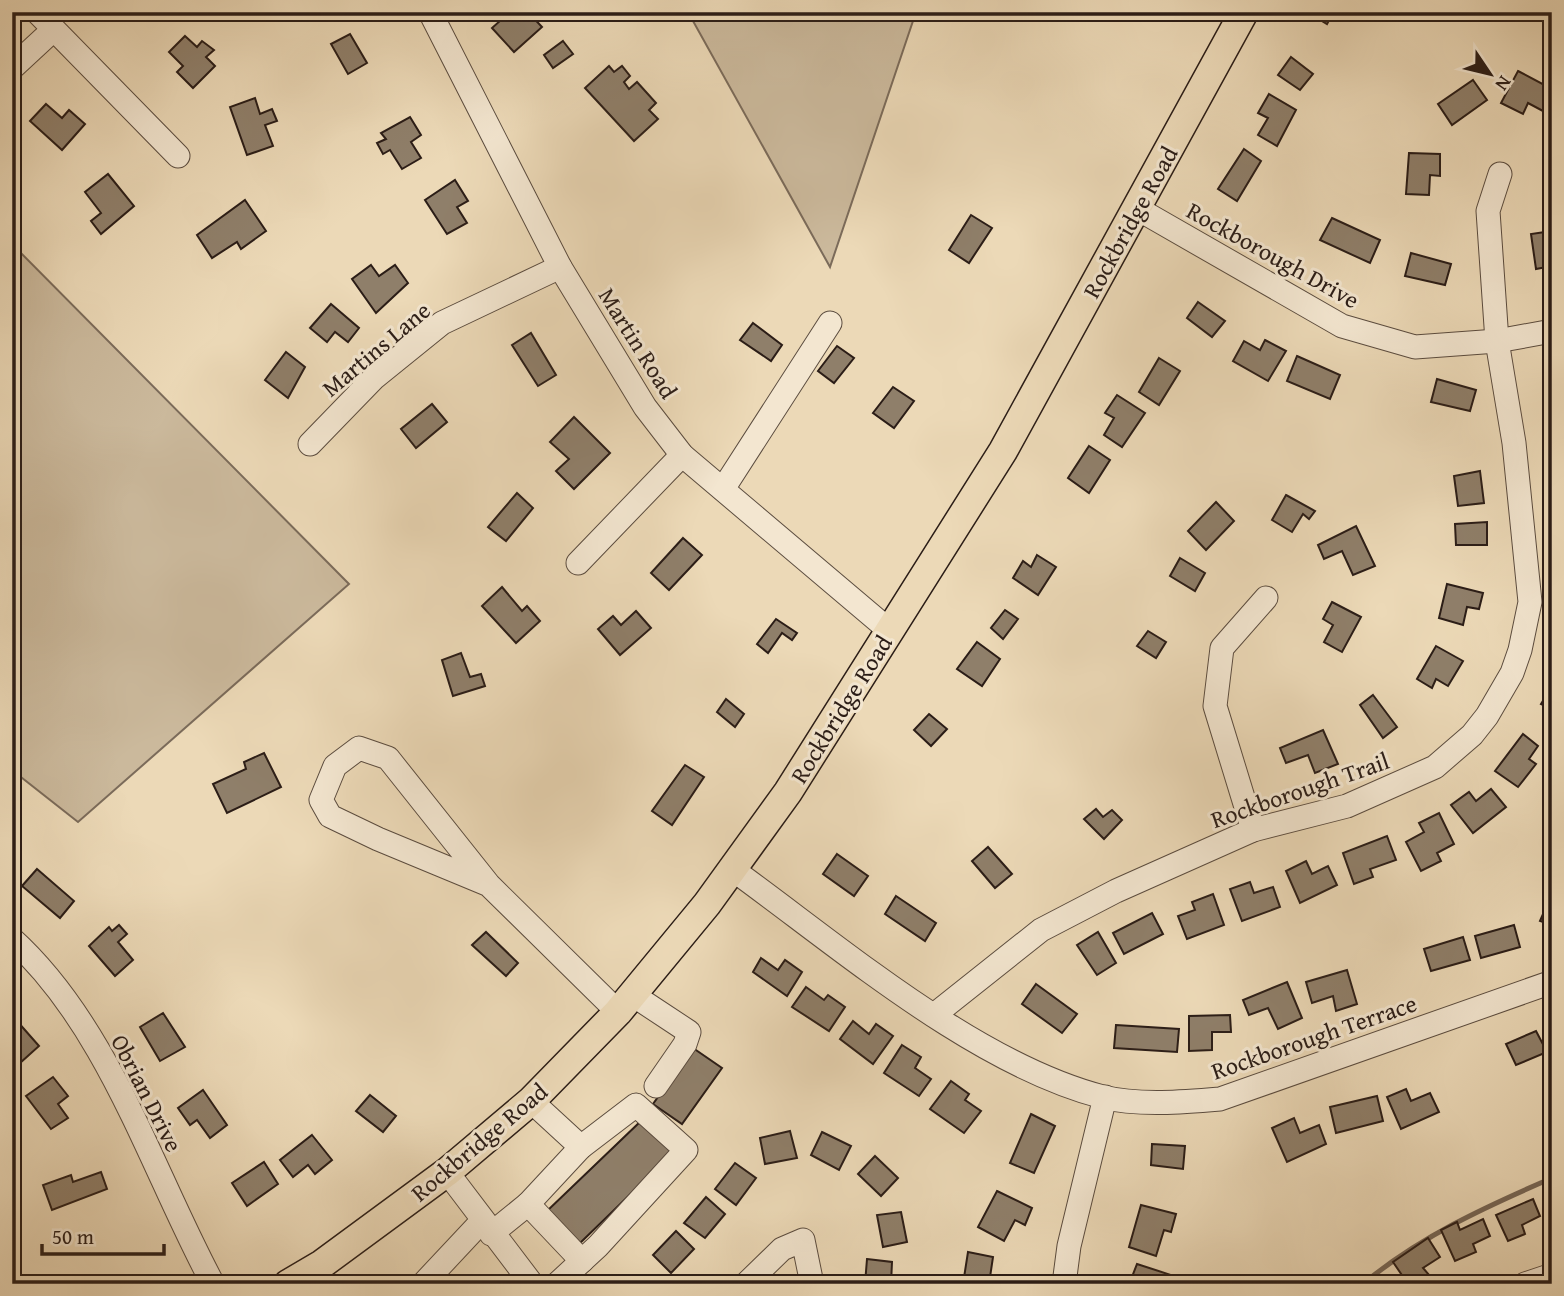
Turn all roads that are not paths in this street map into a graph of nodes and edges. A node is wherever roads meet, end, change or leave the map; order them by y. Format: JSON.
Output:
{"nodes":[{"id":1,"x":37,"y":12,"type":"edge"},
{"id":2,"x":430,"y":12,"type":"edge"},
{"id":3,"x":1244,"y":12,"type":"edge"},
{"id":4,"x":53,"y":30,"type":"junction"},
{"id":5,"x":12,"y":68,"type":"edge"},
{"id":6,"x":178,"y":156,"type":"dead end"},
{"id":7,"x":1500,"y":174,"type":"dead end"},
{"id":8,"x":1138,"y":209,"type":"junction"},
{"id":9,"x":560,"y":267,"type":"junction"},
{"id":10,"x":830,"y":323,"type":"dead end"},
{"id":11,"x":1552,"y":331,"type":"edge"},
{"id":12,"x":1497,"y":341,"type":"junction"},
{"id":13,"x":310,"y":444,"type":"dead end"},
{"id":14,"x":682,"y":455,"type":"junction"},
{"id":15,"x":723,"y":489,"type":"junction"},
{"id":16,"x":578,"y":563,"type":"dead end"},
{"id":17,"x":1266,"y":598,"type":"dead end"},
{"id":18,"x":890,"y":631,"type":"junction"},
{"id":19,"x":1253,"y":830,"type":"junction"},
{"id":20,"x":732,"y":869,"type":"junction"},
{"id":21,"x":488,"y":884,"type":"junction"},
{"id":22,"x":12,"y":939,"type":"edge"},
{"id":23,"x":1552,"y":982,"type":"edge"},
{"id":24,"x":625,"y":1003,"type":"junction"},
{"id":25,"x":934,"y":1015,"type":"junction"},
{"id":26,"x":656,"y":1086,"type":"dead end"},
{"id":27,"x":1105,"y":1097,"type":"junction"},
{"id":28,"x":531,"y":1101,"type":"junction"},
{"id":29,"x":581,"y":1147,"type":"junction"},
{"id":30,"x":447,"y":1172,"type":"junction"},
{"id":31,"x":528,"y":1204,"type":"junction"},
{"id":32,"x":487,"y":1228,"type":"junction"},
{"id":33,"x":582,"y":1261,"type":"junction"},
{"id":34,"x":1552,"y":1275,"type":"edge"},
{"id":35,"x":528,"y":1282,"type":"edge"},
{"id":36,"x":213,"y":1284,"type":"edge"},
{"id":37,"x":288,"y":1284,"type":"edge"},
{"id":38,"x":423,"y":1284,"type":"edge"},
{"id":39,"x":557,"y":1284,"type":"edge"},
{"id":40,"x":746,"y":1284,"type":"edge"},
{"id":41,"x":812,"y":1284,"type":"edge"},
{"id":42,"x":1064,"y":1284,"type":"edge"},
{"id":43,"x":1525,"y":1284,"type":"edge"}],
"edges":[{"from":1,"to":4,"type":"street"},
{"from":2,"to":9,"type":"street","name":"Martin Road"},
{"from":3,"to":8,"type":"main road","name":"Rockbridge Road"},
{"from":4,"to":5,"type":"street"},
{"from":4,"to":6,"type":"street"},
{"from":7,"to":12,"type":"street","name":"Rockborough Trail"},
{"from":8,"to":12,"type":"street","name":"Rockborough Drive"},
{"from":8,"to":18,"type":"main road","name":"Rockbridge Road"},
{"from":9,"to":13,"type":"street","name":"Martins Lane"},
{"from":9,"to":14,"type":"street","name":"Martin Road"},
{"from":10,"to":15,"type":"street"},
{"from":11,"to":12,"type":"street","name":"Rockborough Drive"},
{"from":12,"to":19,"type":"street","name":"Rockborough Trail"},
{"from":14,"to":15,"type":"street","name":"Martin Road"},
{"from":14,"to":16,"type":"street"},
{"from":15,"to":18,"type":"street","name":"Martin Road"},
{"from":17,"to":19,"type":"street"},
{"from":18,"to":20,"type":"main road","name":"Rockbridge Road"},
{"from":19,"to":25,"type":"street","name":"Rockborough Trail"},
{"from":20,"to":24,"type":"main road","name":"Rockbridge Road"},
{"from":20,"to":25,"type":"street","name":"Rockborough Terrace"},
{"from":21,"to":21,"type":"street"},
{"from":21,"to":24,"type":"street"},
{"from":22,"to":36,"type":"street","name":"Obrian Drive"},
{"from":23,"to":27,"type":"street","name":"Rockborough Terrace"},
{"from":24,"to":26,"type":"street"},
{"from":24,"to":28,"type":"main road","name":"Rockbridge Road"},
{"from":25,"to":27,"type":"street","name":"Rockborough Terrace"},
{"from":27,"to":42,"type":"street"},
{"from":28,"to":29,"type":"street"},
{"from":28,"to":30,"type":"main road","name":"Rockbridge Road"},
{"from":29,"to":31,"type":"street"},
{"from":29,"to":33,"type":"street"},
{"from":30,"to":32,"type":"street"},
{"from":30,"to":37,"type":"main road","name":"Rockbridge Road"},
{"from":31,"to":32,"type":"street"},
{"from":31,"to":33,"type":"street"},
{"from":32,"to":35,"type":"street"},
{"from":32,"to":38,"type":"street"},
{"from":33,"to":39,"type":"street"},
{"from":34,"to":43,"type":"street"},
{"from":40,"to":41,"type":"street"}]}
